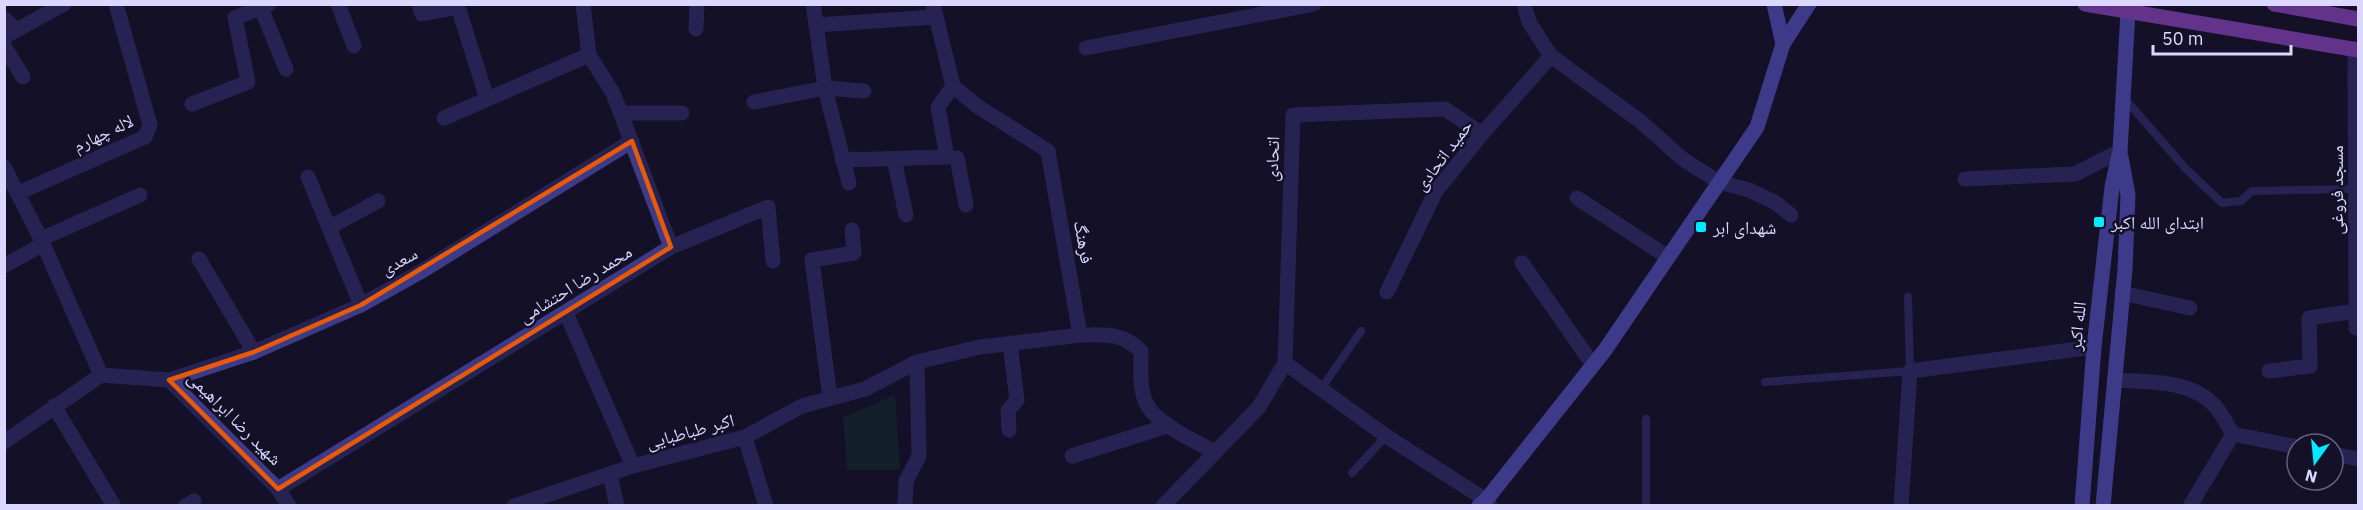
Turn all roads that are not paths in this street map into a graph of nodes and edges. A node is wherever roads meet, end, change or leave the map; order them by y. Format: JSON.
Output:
{"nodes":[{"id":1,"x":64,"y":4,"type":"edge"},
{"id":2,"x":116,"y":4,"type":"edge"},
{"id":3,"x":338,"y":4,"type":"edge"},
{"id":4,"x":418,"y":4,"type":"edge"},
{"id":5,"x":583,"y":4,"type":"edge"},
{"id":6,"x":697,"y":4,"type":"edge"},
{"id":7,"x":813,"y":4,"type":"edge"},
{"id":8,"x":1227,"y":4,"type":"edge"},
{"id":9,"x":1314,"y":4,"type":"edge"},
{"id":10,"x":1524,"y":4,"type":"edge"},
{"id":11,"x":1774,"y":4,"type":"edge"},
{"id":12,"x":1809,"y":4,"type":"edge"},
{"id":13,"x":2085,"y":4,"type":"edge"},
{"id":14,"x":2274,"y":4,"type":"edge"},
{"id":15,"x":265,"y":6,"type":"edge"},
{"id":16,"x":934,"y":11,"type":"edge"},
{"id":17,"x":2128,"y":12,"type":"junction"},
{"id":18,"x":4,"y":18,"type":"edge"},
{"id":19,"x":2358,"y":19,"type":"edge"},
{"id":20,"x":1228,"y":21,"type":"junction"},
{"id":21,"x":816,"y":25,"type":"junction"},
{"id":22,"x":696,"y":29,"type":"dead end"},
{"id":23,"x":10,"y":34,"type":"edge"},
{"id":24,"x":1783,"y":44,"type":"junction"},
{"id":25,"x":4,"y":46,"type":"edge"},
{"id":26,"x":354,"y":46,"type":"dead end"},
{"id":27,"x":1086,"y":48,"type":"dead end"},
{"id":28,"x":2357,"y":49,"type":"edge"},
{"id":29,"x":589,"y":55,"type":"junction"},
{"id":30,"x":1551,"y":56,"type":"junction"},
{"id":31,"x":286,"y":69,"type":"dead end"},
{"id":32,"x":22,"y":77,"type":"dead end"},
{"id":33,"x":953,"y":86,"type":"junction"},
{"id":34,"x":825,"y":88,"type":"junction"},
{"id":35,"x":864,"y":91,"type":"dead end"},
{"id":36,"x":2124,"y":98,"type":"junction"},
{"id":37,"x":487,"y":99,"type":"junction"},
{"id":38,"x":754,"y":102,"type":"dead end"},
{"id":39,"x":192,"y":104,"type":"dead end"},
{"id":40,"x":621,"y":113,"type":"junction"},
{"id":41,"x":682,"y":113,"type":"dead end"},
{"id":42,"x":444,"y":118,"type":"dead end"},
{"id":43,"x":1482,"y":134,"type":"junction"},
{"id":44,"x":632,"y":141,"type":"junction"},
{"id":45,"x":2120,"y":151,"type":"junction"},
{"id":46,"x":958,"y":157,"type":"junction"},
{"id":47,"x":894,"y":159,"type":"junction"},
{"id":48,"x":842,"y":160,"type":"junction"},
{"id":49,"x":4,"y":167,"type":"edge"},
{"id":50,"x":308,"y":177,"type":"dead end"},
{"id":51,"x":1965,"y":179,"type":"dead end"},
{"id":52,"x":1719,"y":182,"type":"junction"},
{"id":53,"x":849,"y":183,"type":"dead end"},
{"id":54,"x":2355,"y":189,"type":"junction"},
{"id":55,"x":18,"y":193,"type":"junction"},
{"id":56,"x":140,"y":195,"type":"dead end"},
{"id":57,"x":1577,"y":198,"type":"dead end"},
{"id":58,"x":378,"y":201,"type":"dead end"},
{"id":59,"x":966,"y":205,"type":"dead end"},
{"id":60,"x":906,"y":215,"type":"dead end"},
{"id":61,"x":1791,"y":215,"type":"dead end"},
{"id":62,"x":330,"y":227,"type":"junction"},
{"id":63,"x":852,"y":230,"type":"dead end"},
{"id":64,"x":2357,"y":239,"type":"edge"},
{"id":65,"x":42,"y":242,"type":"junction"},
{"id":66,"x":671,"y":247,"type":"junction"},
{"id":67,"x":1668,"y":257,"type":"junction"},
{"id":68,"x":199,"y":259,"type":"dead end"},
{"id":69,"x":773,"y":261,"type":"dead end"},
{"id":70,"x":1522,"y":263,"type":"dead end"},
{"id":71,"x":4,"y":266,"type":"edge"},
{"id":72,"x":1387,"y":292,"type":"dead end"},
{"id":73,"x":2122,"y":293,"type":"junction"},
{"id":74,"x":1908,"y":297,"type":"dead end"},
{"id":75,"x":361,"y":305,"type":"junction"},
{"id":76,"x":2190,"y":308,"type":"dead end"},
{"id":77,"x":2356,"y":311,"type":"junction"},
{"id":78,"x":566,"y":313,"type":"junction"},
{"id":79,"x":2358,"y":328,"type":"edge"},
{"id":80,"x":1361,"y":332,"type":"dead end"},
{"id":81,"x":1080,"y":335,"type":"junction"},
{"id":82,"x":1010,"y":344,"type":"junction"},
{"id":83,"x":2094,"y":347,"type":"junction"},
{"id":84,"x":254,"y":352,"type":"junction"},
{"id":85,"x":917,"y":362,"type":"junction"},
{"id":86,"x":1285,"y":363,"type":"junction"},
{"id":87,"x":1593,"y":365,"type":"junction"},
{"id":88,"x":1910,"y":370,"type":"junction"},
{"id":89,"x":2269,"y":371,"type":"dead end"},
{"id":90,"x":101,"y":375,"type":"junction"},
{"id":91,"x":169,"y":380,"type":"junction"},
{"id":92,"x":2114,"y":380,"type":"junction"},
{"id":93,"x":1765,"y":382,"type":"dead end"},
{"id":94,"x":1321,"y":389,"type":"junction"},
{"id":95,"x":831,"y":398,"type":"junction"},
{"id":96,"x":54,"y":406,"type":"junction"},
{"id":97,"x":1647,"y":420,"type":"dead end"},
{"id":98,"x":1167,"y":426,"type":"junction"},
{"id":99,"x":1009,"y":430,"type":"dead end"},
{"id":100,"x":2233,"y":434,"type":"junction"},
{"id":101,"x":1386,"y":436,"type":"junction"},
{"id":102,"x":745,"y":437,"type":"junction"},
{"id":103,"x":4,"y":442,"type":"edge"},
{"id":104,"x":2285,"y":445,"type":"edge"},
{"id":105,"x":1215,"y":453,"type":"junction"},
{"id":106,"x":1072,"y":456,"type":"dead end"},
{"id":107,"x":633,"y":466,"type":"junction"},
{"id":108,"x":1352,"y":473,"type":"dead end"},
{"id":109,"x":610,"y":475,"type":"junction"},
{"id":110,"x":278,"y":489,"type":"junction"},
{"id":111,"x":1485,"y":504,"type":"edge"},
{"id":112,"x":114,"y":506,"type":"edge"},
{"id":113,"x":289,"y":506,"type":"edge"},
{"id":114,"x":514,"y":506,"type":"edge"},
{"id":115,"x":616,"y":506,"type":"edge"},
{"id":116,"x":766,"y":506,"type":"edge"},
{"id":117,"x":904,"y":506,"type":"edge"},
{"id":118,"x":1163,"y":506,"type":"edge"},
{"id":119,"x":1646,"y":506,"type":"edge"},
{"id":120,"x":1901,"y":506,"type":"edge"},
{"id":121,"x":2082,"y":506,"type":"edge"},
{"id":122,"x":2103,"y":506,"type":"edge"},
{"id":123,"x":2190,"y":506,"type":"edge"}],
"edges":[{"from":1,"to":23,"type":"street"},
{"from":2,"to":55,"type":"street","name":"لاله چهارم"},
{"from":3,"to":26,"type":"street"},
{"from":4,"to":37,"type":"street"},
{"from":5,"to":29,"type":"street"},
{"from":6,"to":22,"type":"street"},
{"from":7,"to":21,"type":"street"},
{"from":8,"to":20,"type":"street"},
{"from":9,"to":20,"type":"street"},
{"from":10,"to":30,"type":"street"},
{"from":11,"to":24,"type":"main road"},
{"from":12,"to":24,"type":"main road"},
{"from":13,"to":17,"type":"main road"},
{"from":14,"to":19,"type":"main road"},
{"from":15,"to":31,"type":"street"},
{"from":15,"to":39,"type":"street"},
{"from":16,"to":21,"type":"street"},
{"from":16,"to":33,"type":"street"},
{"from":17,"to":28,"type":"main road"},
{"from":17,"to":36,"type":"main road","name":"الله اکبر"},
{"from":18,"to":23,"type":"street"},
{"from":20,"to":27,"type":"street"},
{"from":21,"to":34,"type":"street"},
{"from":24,"to":52,"type":"main road"},
{"from":25,"to":32,"type":"street"},
{"from":28,"to":54,"type":"street","name":"مسجد فروغی"},
{"from":29,"to":37,"type":"street"},
{"from":29,"to":40,"type":"street"},
{"from":30,"to":43,"type":"street","name":"حمید اتحادی"},
{"from":30,"to":52,"type":"street"},
{"from":33,"to":46,"type":"street"},
{"from":33,"to":81,"type":"street","name":"فرهنگ"},
{"from":34,"to":35,"type":"street"},
{"from":34,"to":38,"type":"street"},
{"from":34,"to":48,"type":"street"},
{"from":36,"to":45,"type":"main road","name":"الله اکبر"},
{"from":36,"to":54,"type":"lane"},
{"from":37,"to":42,"type":"street"},
{"from":40,"to":41,"type":"street"},
{"from":40,"to":44,"type":"street"},
{"from":43,"to":72,"type":"street","name":"حمید اتحادی"},
{"from":43,"to":86,"type":"street","name":"اتحادی"},
{"from":44,"to":66,"type":"street"},
{"from":44,"to":75,"type":"street","name":"سعدی"},
{"from":45,"to":51,"type":"street"},
{"from":45,"to":73,"type":"main road","name":"الله اکبر"},
{"from":45,"to":83,"type":"main road","name":"الله اکبر"},
{"from":46,"to":47,"type":"street"},
{"from":46,"to":59,"type":"street"},
{"from":47,"to":48,"type":"street"},
{"from":47,"to":60,"type":"street"},
{"from":48,"to":53,"type":"street"},
{"from":49,"to":55,"type":"street"},
{"from":50,"to":62,"type":"street"},
{"from":52,"to":61,"type":"street"},
{"from":52,"to":67,"type":"main road"},
{"from":54,"to":64,"type":"street","name":"مسجد فروغی"},
{"from":55,"to":65,"type":"street"},
{"from":56,"to":65,"type":"street"},
{"from":57,"to":67,"type":"street"},
{"from":58,"to":62,"type":"street"},
{"from":62,"to":75,"type":"street"},
{"from":63,"to":95,"type":"street"},
{"from":64,"to":77,"type":"street","name":"مسجد فروغی"},
{"from":65,"to":71,"type":"street"},
{"from":65,"to":90,"type":"street"},
{"from":66,"to":69,"type":"street","name":"محمد رضا احتشامی"},
{"from":66,"to":78,"type":"street","name":"محمد رضا احتشامی"},
{"from":67,"to":87,"type":"main road"},
{"from":68,"to":84,"type":"street"},
{"from":70,"to":87,"type":"street"},
{"from":73,"to":76,"type":"street"},
{"from":73,"to":92,"type":"main road","name":"الله اکبر"},
{"from":74,"to":88,"type":"lane"},
{"from":75,"to":84,"type":"street","name":"سعدی"},
{"from":77,"to":79,"type":"street","name":"مسجد فروغی"},
{"from":77,"to":89,"type":"street"},
{"from":78,"to":107,"type":"street"},
{"from":78,"to":110,"type":"street","name":"محمد رضا احتشامی"},
{"from":80,"to":94,"type":"lane"},
{"from":81,"to":82,"type":"street","name":"اکبر طباطبایی"},
{"from":81,"to":98,"type":"street"},
{"from":82,"to":85,"type":"street","name":"اکبر طباطبایی"},
{"from":82,"to":99,"type":"street"},
{"from":83,"to":88,"type":"street"},
{"from":83,"to":121,"type":"main road","name":"الله اکبر"},
{"from":84,"to":91,"type":"street","name":"سعدی"},
{"from":85,"to":95,"type":"street","name":"اکبر طباطبایی"},
{"from":85,"to":117,"type":"street"},
{"from":86,"to":94,"type":"street"},
{"from":86,"to":105,"type":"street"},
{"from":87,"to":111,"type":"main road"},
{"from":88,"to":93,"type":"lane"},
{"from":88,"to":120,"type":"street"},
{"from":90,"to":91,"type":"street","name":"شهید رضا ابراهیمی"},
{"from":90,"to":96,"type":"street"},
{"from":91,"to":110,"type":"street","name":"شهید رضا ابراهیمی"},
{"from":92,"to":100,"type":"street"},
{"from":92,"to":122,"type":"main road","name":"الله اکبر"},
{"from":94,"to":101,"type":"street"},
{"from":95,"to":102,"type":"street","name":"اکبر طباطبایی"},
{"from":96,"to":103,"type":"street"},
{"from":96,"to":112,"type":"street"},
{"from":97,"to":119,"type":"lane"},
{"from":98,"to":105,"type":"street"},
{"from":98,"to":106,"type":"street"},
{"from":100,"to":104,"type":"street"},
{"from":100,"to":123,"type":"street"},
{"from":101,"to":108,"type":"lane"},
{"from":101,"to":111,"type":"street"},
{"from":102,"to":107,"type":"street","name":"اکبر طباطبایی"},
{"from":102,"to":116,"type":"street"},
{"from":105,"to":118,"type":"street"},
{"from":107,"to":109,"type":"street","name":"اکبر طباطبایی"},
{"from":109,"to":114,"type":"street","name":"اکبر طباطبایی"},
{"from":109,"to":115,"type":"street"},
{"from":110,"to":113,"type":"street","name":"شهید رضا ابراهیمی"}]}
